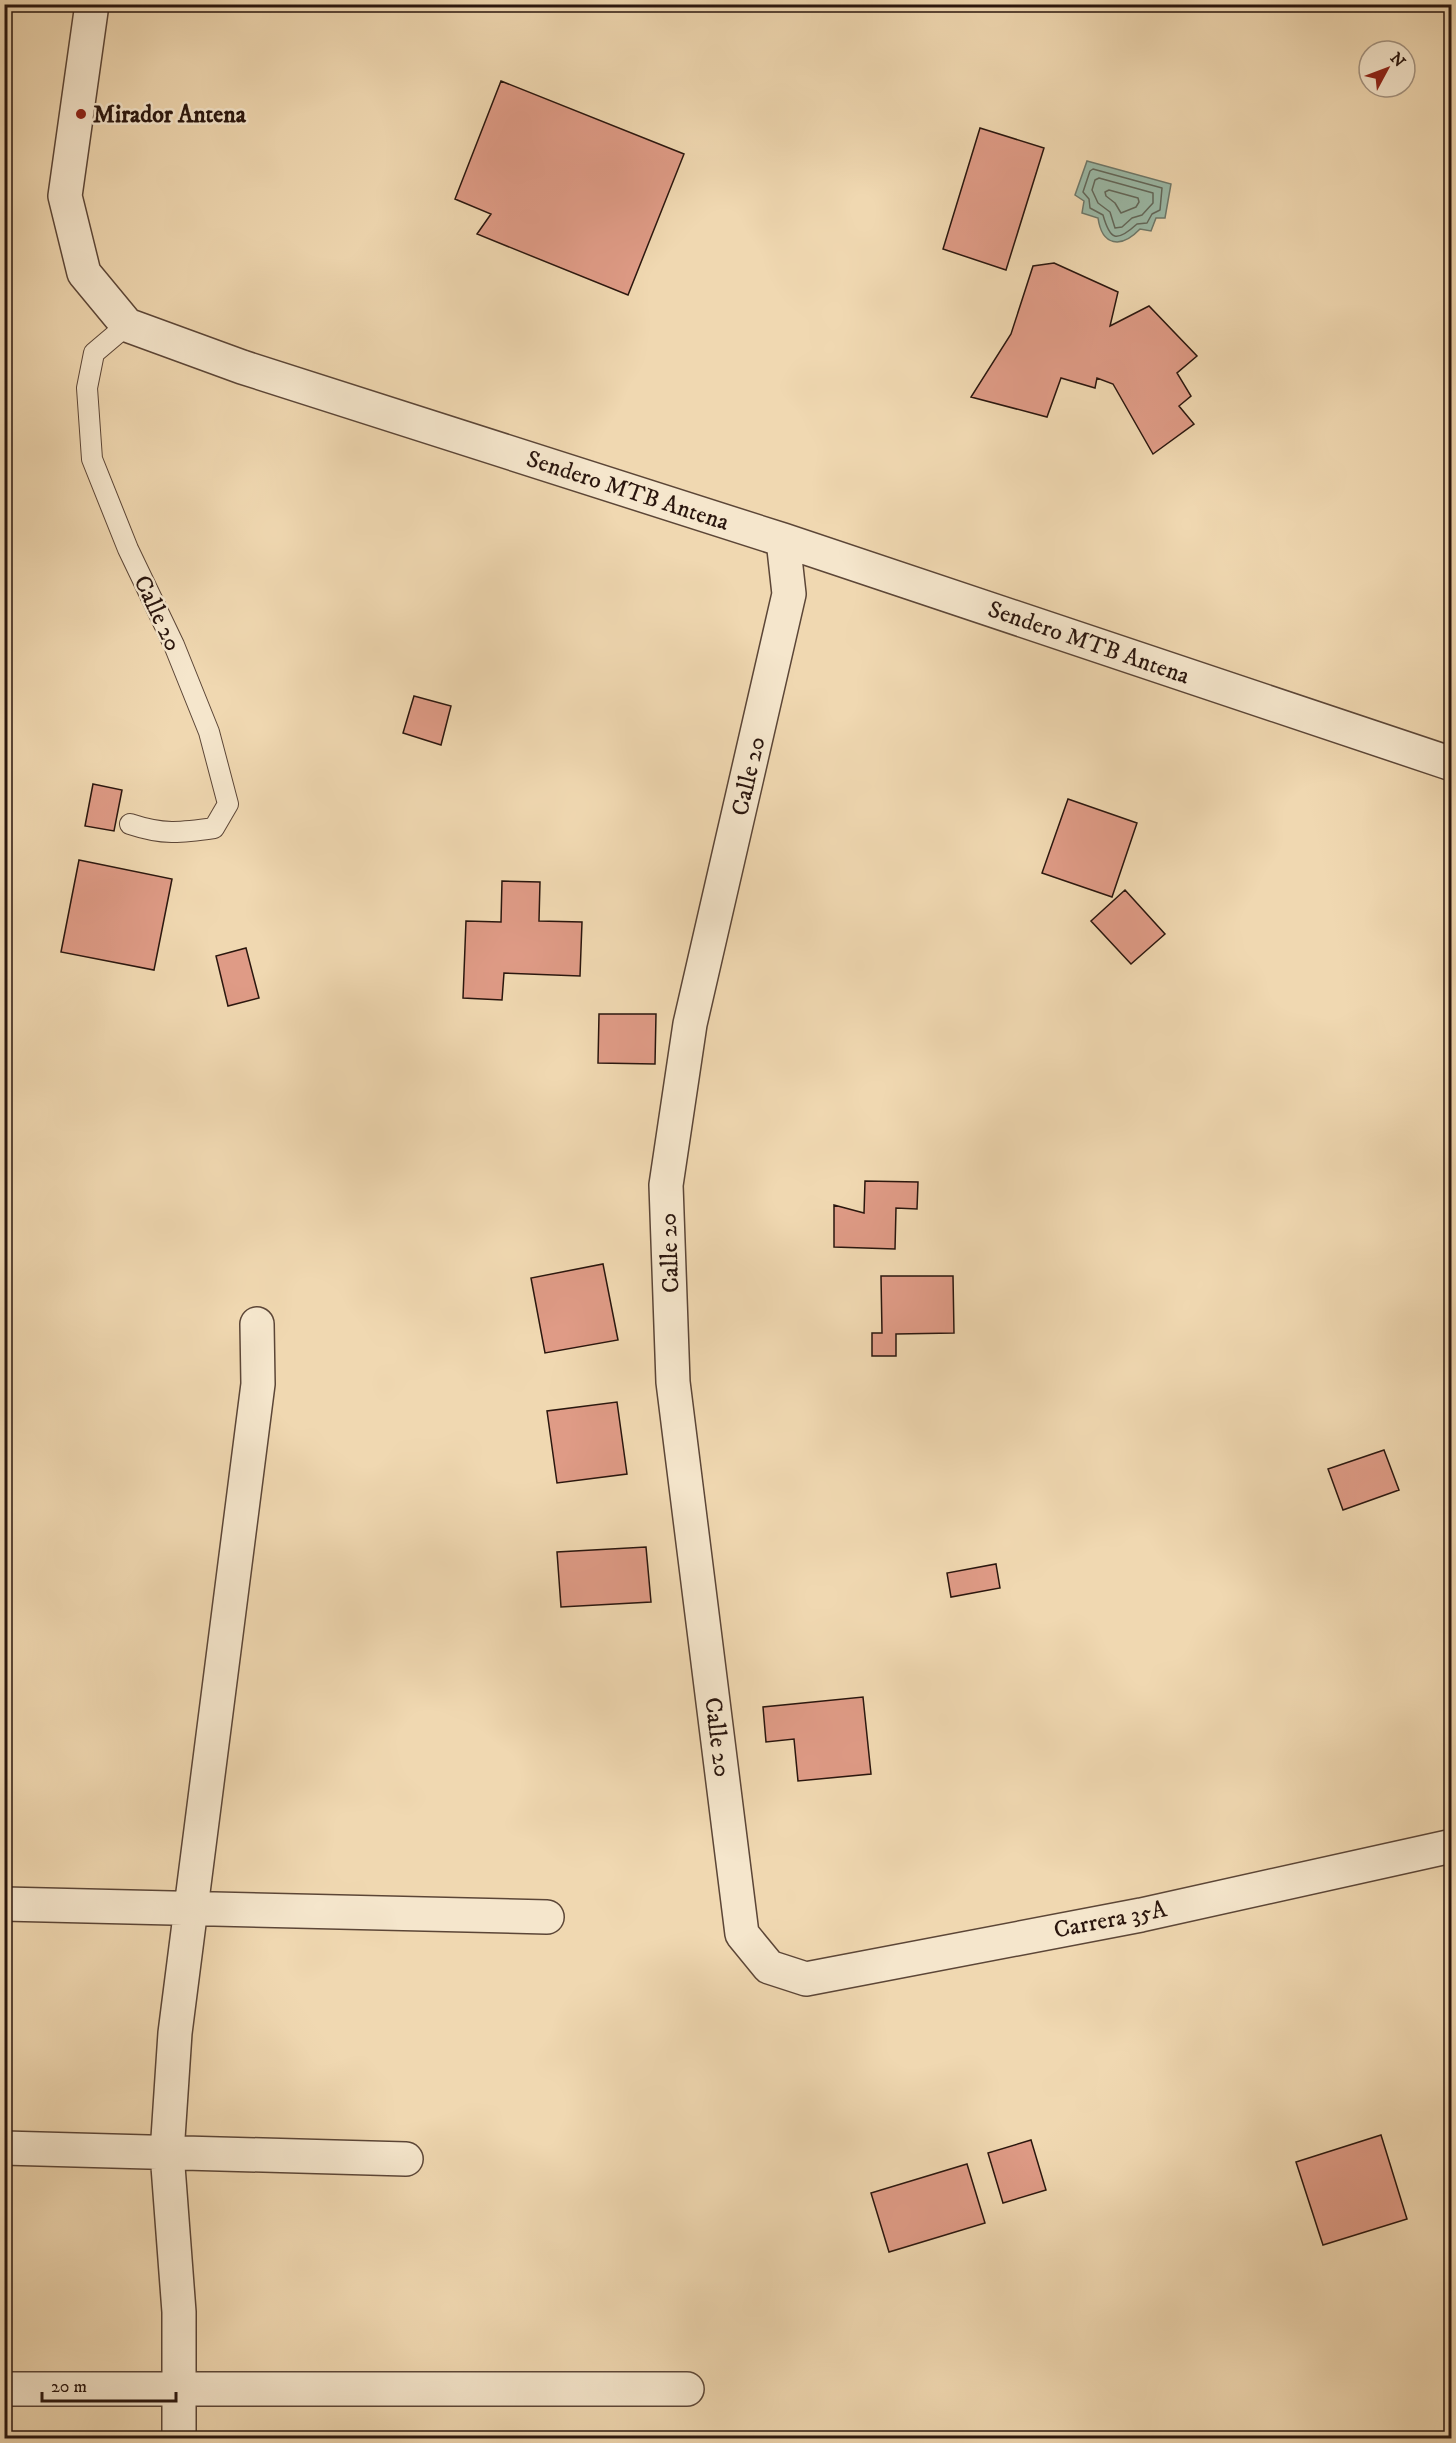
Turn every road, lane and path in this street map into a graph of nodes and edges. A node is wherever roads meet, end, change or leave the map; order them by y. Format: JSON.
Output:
{"nodes":[{"id":1,"x":92,"y":4,"type":"edge"},
{"id":2,"x":126,"y":325,"type":"junction"},
{"id":3,"x":783,"y":540,"type":"junction"},
{"id":4,"x":1452,"y":764,"type":"edge"},
{"id":5,"x":130,"y":824,"type":"dead end"},
{"id":6,"x":257,"y":1324,"type":"dead end"},
{"id":7,"x":1452,"y":1846,"type":"edge"},
{"id":8,"x":4,"y":1904,"type":"edge"},
{"id":9,"x":191,"y":1908,"type":"junction"},
{"id":10,"x":547,"y":1917,"type":"dead end"},
{"id":11,"x":768,"y":1967,"type":"joint"},
{"id":12,"x":4,"y":2148,"type":"edge"},
{"id":13,"x":167,"y":2152,"type":"junction"},
{"id":14,"x":406,"y":2159,"type":"dead end"},
{"id":15,"x":4,"y":2389,"type":"edge"},
{"id":16,"x":178,"y":2389,"type":"junction"},
{"id":17,"x":687,"y":2389,"type":"dead end"},
{"id":18,"x":179,"y":2439,"type":"edge"}],
"edges":[{"from":1,"to":2,"type":"street"},
{"from":2,"to":3,"type":"street","name":"Sendero MTB Antena"},
{"from":2,"to":5,"type":"lane","name":"Calle 20"},
{"from":3,"to":4,"type":"street","name":"Sendero MTB Antena"},
{"from":3,"to":11,"type":"street","name":"Calle 20"},
{"from":6,"to":9,"type":"street"},
{"from":7,"to":11,"type":"street","name":"Carrera 35A"},
{"from":8,"to":9,"type":"street"},
{"from":9,"to":10,"type":"street"},
{"from":9,"to":13,"type":"street"},
{"from":12,"to":13,"type":"street"},
{"from":13,"to":14,"type":"street"},
{"from":13,"to":16,"type":"street"},
{"from":15,"to":16,"type":"street"},
{"from":16,"to":17,"type":"street"},
{"from":16,"to":18,"type":"street"}]}
